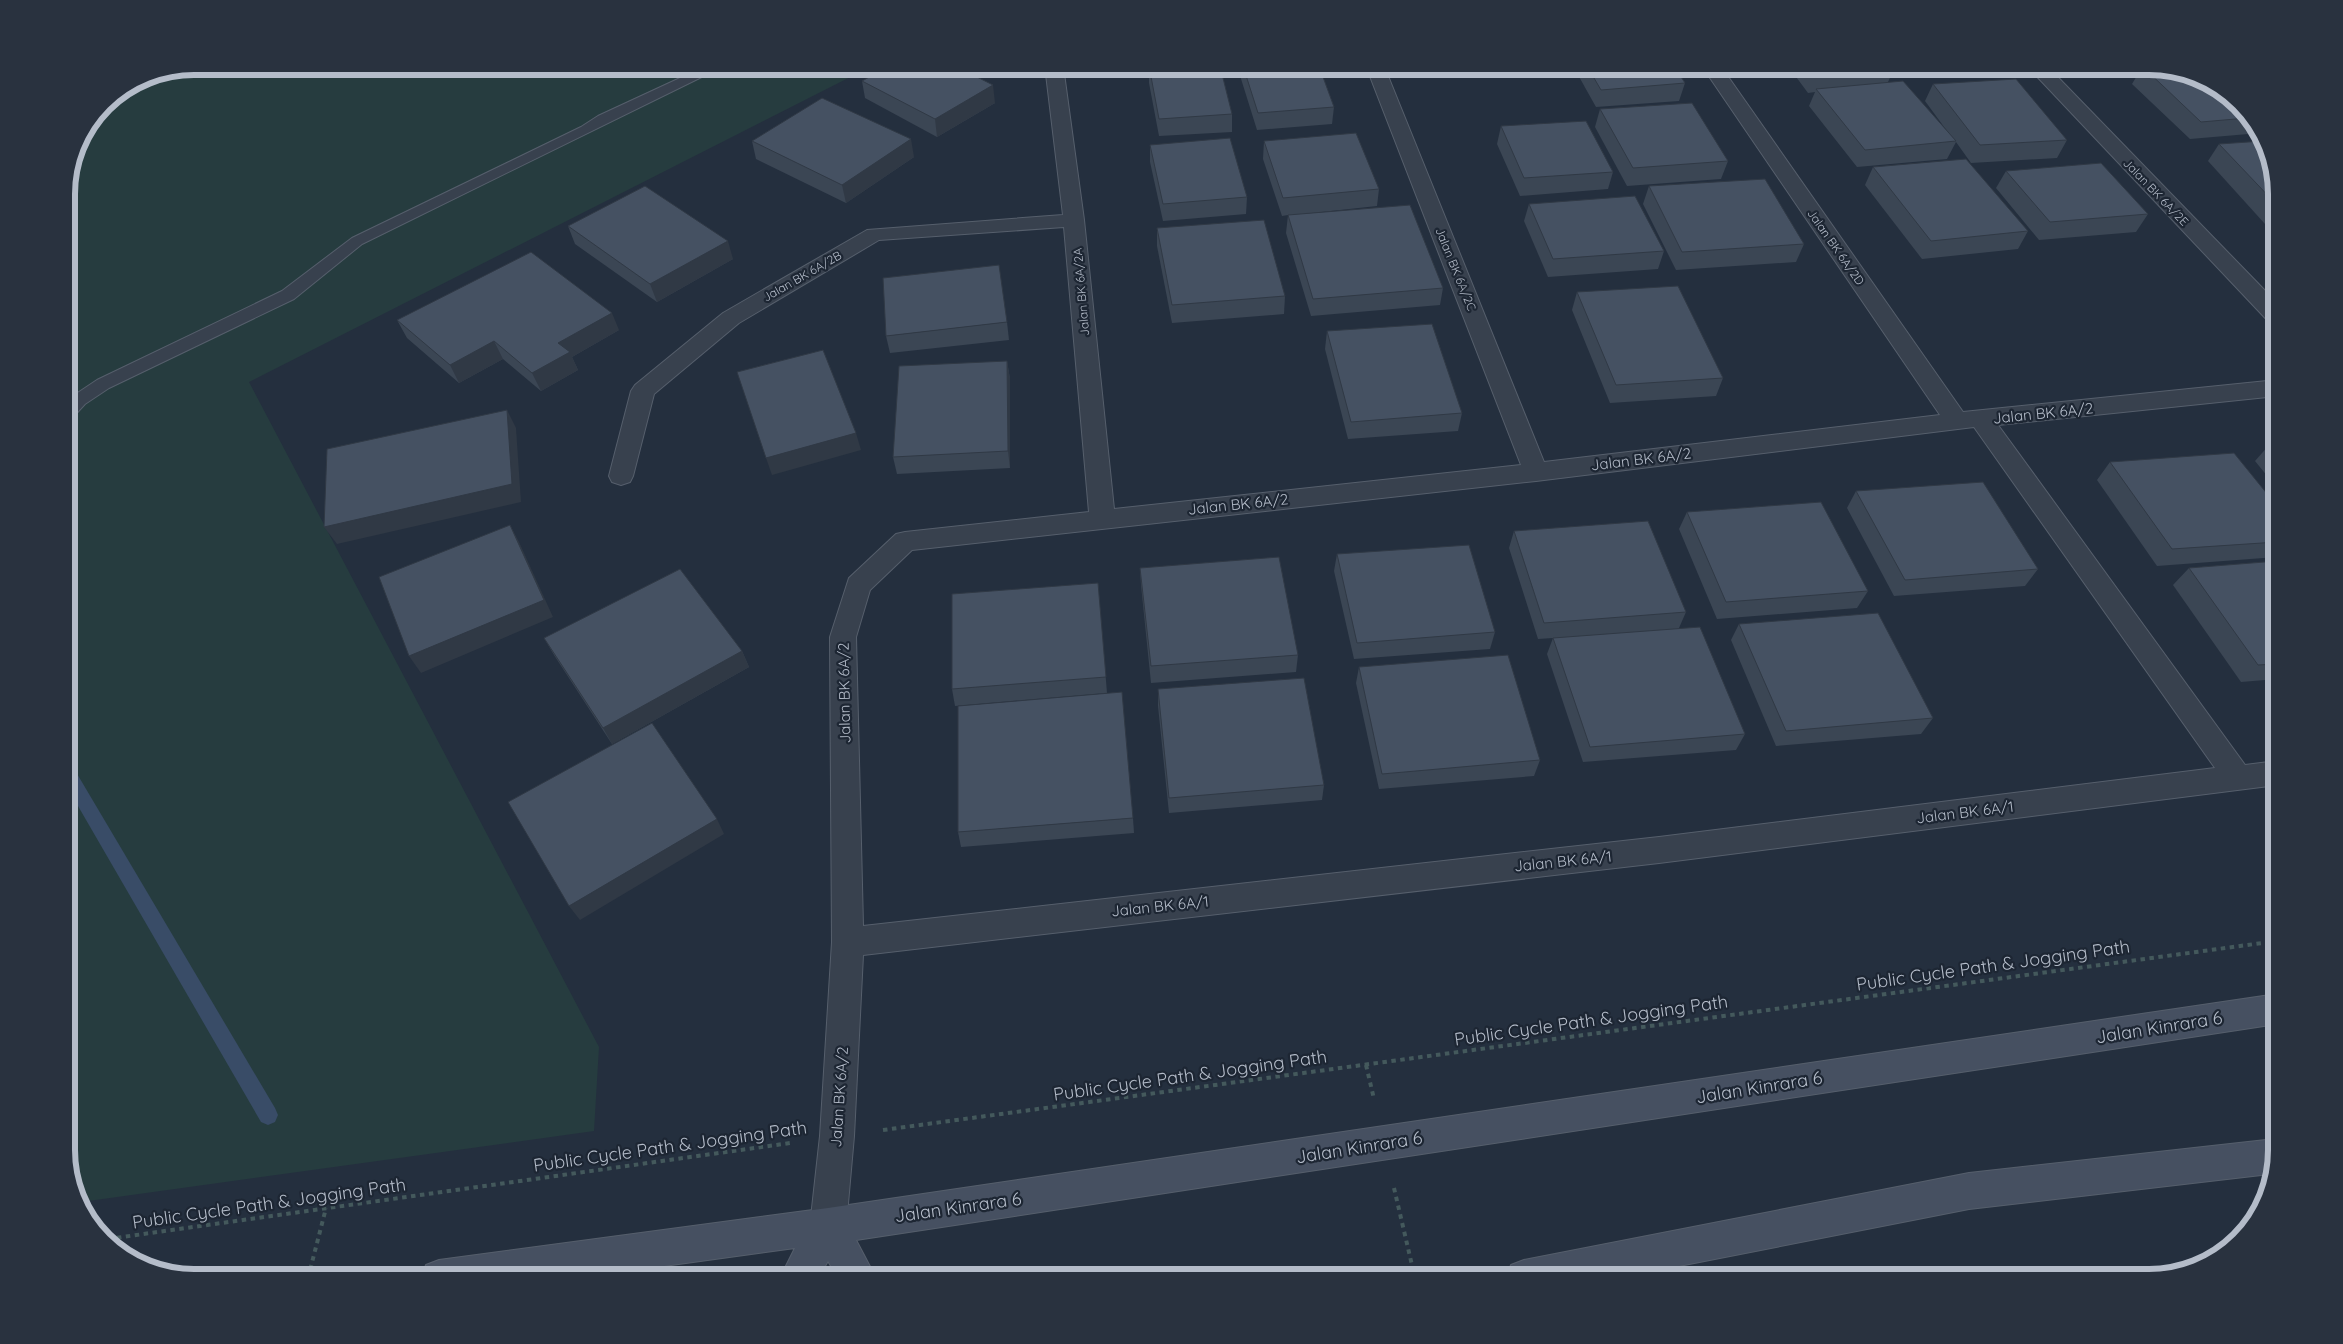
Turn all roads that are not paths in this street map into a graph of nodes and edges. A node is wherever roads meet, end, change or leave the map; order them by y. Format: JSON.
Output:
{"nodes":[{"id":1,"x":698,"y":75,"type":"edge"},
{"id":2,"x":1055,"y":75,"type":"edge"},
{"id":3,"x":1379,"y":75,"type":"edge"},
{"id":4,"x":1717,"y":75,"type":"edge"},
{"id":5,"x":2045,"y":75,"type":"edge"},
{"id":6,"x":1074,"y":220,"type":"junction"},
{"id":7,"x":2268,"y":309,"type":"edge"},
{"id":8,"x":2268,"y":389,"type":"edge"},
{"id":9,"x":75,"y":404,"type":"edge"},
{"id":10,"x":1969,"y":420,"type":"junction"},
{"id":11,"x":1536,"y":472,"type":"junction"},
{"id":12,"x":621,"y":476,"type":"dead end"},
{"id":13,"x":1102,"y":518,"type":"junction"},
{"id":14,"x":2268,"y":774,"type":"edge"},
{"id":15,"x":2238,"y":778,"type":"junction"},
{"id":16,"x":848,"y":942,"type":"junction"},
{"id":17,"x":2268,"y":1010,"type":"edge"},
{"id":18,"x":2268,"y":1157,"type":"edge"},
{"id":19,"x":828,"y":1226,"type":"junction"},
{"id":20,"x":506,"y":1269,"type":"edge"},
{"id":21,"x":803,"y":1269,"type":"edge"},
{"id":22,"x":853,"y":1269,"type":"edge"},
{"id":23,"x":1570,"y":1269,"type":"edge"}],
"edges":[{"from":1,"to":9,"type":"lane"},
{"from":2,"to":6,"type":"street","name":"Jalan BK 6A/2A"},
{"from":3,"to":11,"type":"street","name":"Jalan BK 6A/2C"},
{"from":4,"to":10,"type":"street","name":"Jalan BK 6A/2D"},
{"from":5,"to":7,"type":"street","name":"Jalan BK 6A/2E"},
{"from":6,"to":12,"type":"street","name":"Jalan BK 6A/2B"},
{"from":6,"to":13,"type":"street","name":"Jalan BK 6A/2A"},
{"from":8,"to":10,"type":"street","name":"Jalan BK 6A/2"},
{"from":10,"to":11,"type":"street","name":"Jalan BK 6A/2"},
{"from":10,"to":15,"type":"street","name":"Jalan BK 6A/2D"},
{"from":11,"to":13,"type":"street","name":"Jalan BK 6A/2"},
{"from":13,"to":16,"type":"street","name":"Jalan BK 6A/2"},
{"from":14,"to":15,"type":"street","name":"Jalan BK 6A/1"},
{"from":15,"to":16,"type":"street","name":"Jalan BK 6A/1"},
{"from":16,"to":19,"type":"street","name":"Jalan BK 6A/2"},
{"from":17,"to":19,"type":"main road","name":"Jalan Kinrara 6"},
{"from":18,"to":23,"type":"main road"},
{"from":19,"to":20,"type":"main road","name":"Jalan Kinrara 6"},
{"from":19,"to":21,"type":"main road"},
{"from":19,"to":22,"type":"main road"}]}
